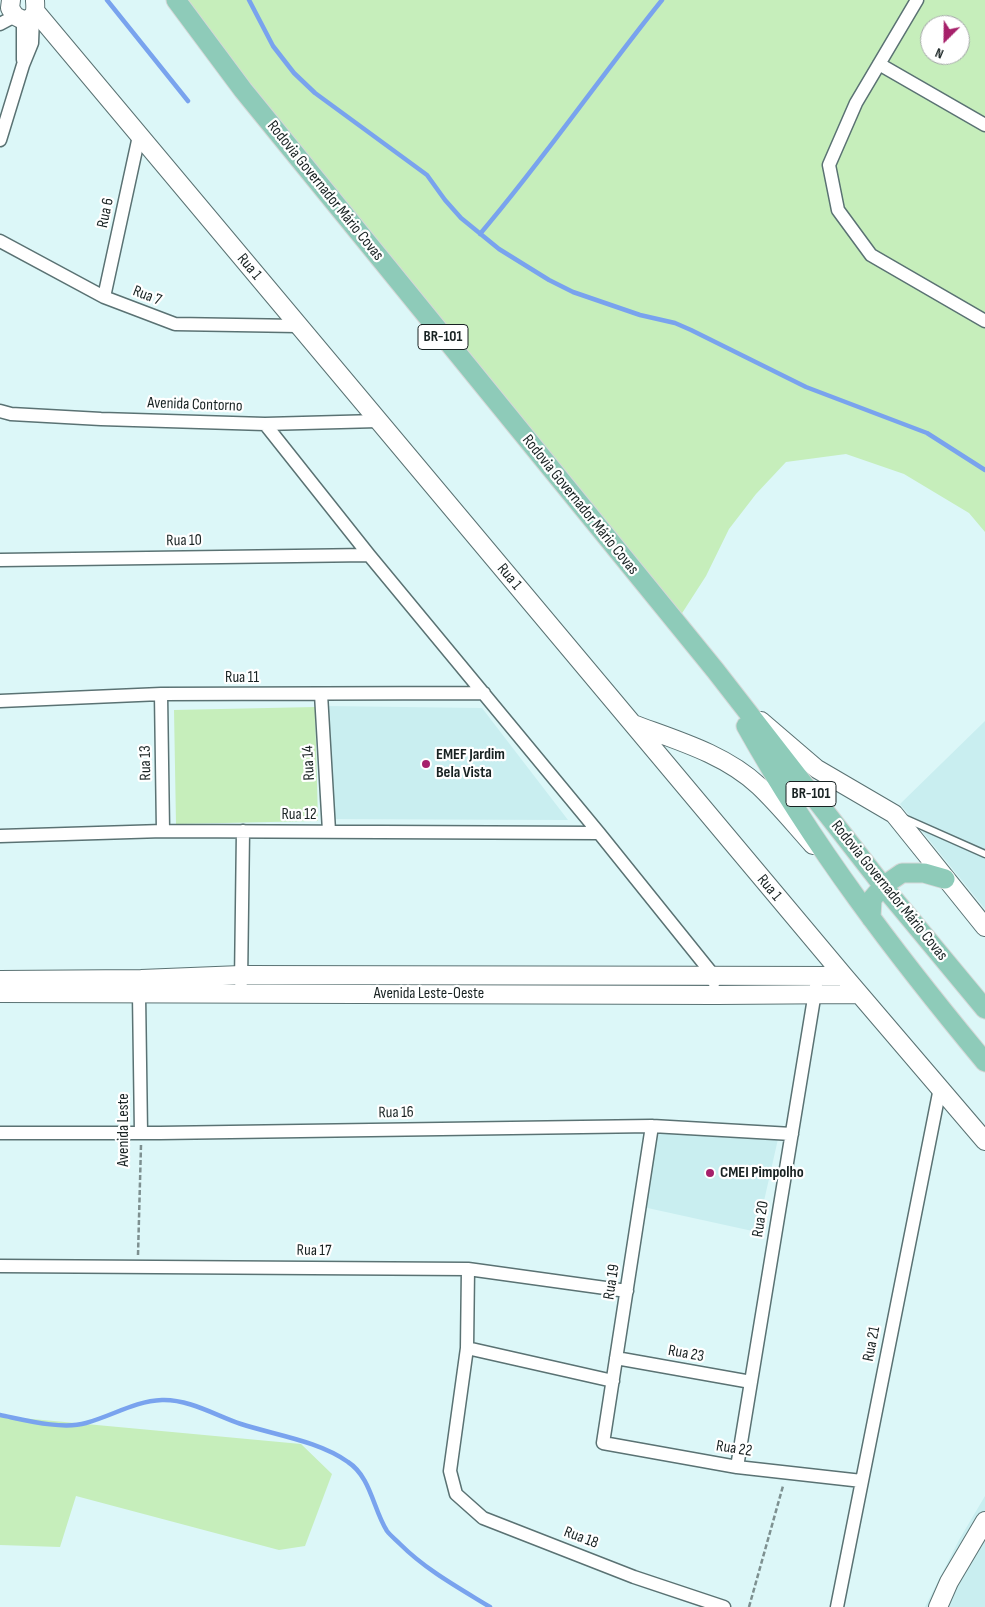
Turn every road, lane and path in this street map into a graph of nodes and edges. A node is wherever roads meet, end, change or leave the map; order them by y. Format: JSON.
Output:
{"nodes":[{"id":1,"x":176,"y":0,"type":"edge"},
{"id":2,"x":917,"y":0,"type":"edge"},
{"id":3,"x":18,"y":13,"type":"edge"},
{"id":4,"x":879,"y":64,"type":"junction"},
{"id":5,"x":985,"y":125,"type":"edge"},
{"id":6,"x":139,"y":136,"type":"junction"},
{"id":7,"x":0,"y":140,"type":"edge"},
{"id":8,"x":0,"y":241,"type":"edge"},
{"id":9,"x":104,"y":297,"type":"junction"},
{"id":10,"x":985,"y":321,"type":"edge"},
{"id":11,"x":298,"y":326,"type":"junction"},
{"id":12,"x":4,"y":411,"type":"edge"},
{"id":13,"x":378,"y":421,"type":"junction"},
{"id":14,"x":265,"y":424,"type":"junction"},
{"id":15,"x":369,"y":555,"type":"junction"},
{"id":16,"x":0,"y":560,"type":"edge"},
{"id":17,"x":715,"y":670,"type":"junction"},
{"id":18,"x":484,"y":693,"type":"junction"},
{"id":19,"x":160,"y":694,"type":"junction"},
{"id":20,"x":322,"y":694,"type":"junction"},
{"id":21,"x":0,"y":701,"type":"edge"},
{"id":22,"x":740,"y":703,"type":"junction"},
{"id":23,"x":632,"y":724,"type":"junction"},
{"id":24,"x":894,"y":814,"type":"junction"},
{"id":25,"x":163,"y":831,"type":"junction"},
{"id":26,"x":243,"y":831,"type":"junction"},
{"id":27,"x":329,"y":831,"type":"junction"},
{"id":28,"x":599,"y":833,"type":"junction"},
{"id":29,"x":0,"y":836,"type":"edge"},
{"id":30,"x":985,"y":854,"type":"edge"},
{"id":31,"x":842,"y":877,"type":"junction"},
{"id":32,"x":945,"y":879,"type":"junction"},
{"id":33,"x":883,"y":886,"type":"junction"},
{"id":34,"x":870,"y":918,"type":"junction"},
{"id":35,"x":985,"y":927,"type":"edge"},
{"id":36,"x":714,"y":976,"type":"junction"},
{"id":37,"x":817,"y":976,"type":"junction"},
{"id":38,"x":844,"y":976,"type":"junction"},
{"id":39,"x":0,"y":980,"type":"edge"},
{"id":40,"x":241,"y":984,"type":"junction"},
{"id":41,"x":0,"y":993,"type":"edge"},
{"id":42,"x":139,"y":994,"type":"junction"},
{"id":43,"x":859,"y":994,"type":"junction"},
{"id":44,"x":716,"y":995,"type":"junction"},
{"id":45,"x":814,"y":995,"type":"junction"},
{"id":46,"x":985,"y":1009,"type":"edge"},
{"id":47,"x":985,"y":1062,"type":"edge"},
{"id":48,"x":940,"y":1088,"type":"junction"},
{"id":49,"x":652,"y":1126,"type":"junction"},
{"id":50,"x":0,"y":1133,"type":"edge"},
{"id":51,"x":141,"y":1133,"type":"junction"},
{"id":52,"x":792,"y":1134,"type":"junction"},
{"id":53,"x":985,"y":1141,"type":"edge"},
{"id":54,"x":0,"y":1266,"type":"edge"},
{"id":55,"x":137,"y":1266,"type":"junction"},
{"id":56,"x":468,"y":1269,"type":"junction"},
{"id":57,"x":627,"y":1291,"type":"junction"},
{"id":58,"x":467,"y":1348,"type":"junction"},
{"id":59,"x":616,"y":1358,"type":"junction"},
{"id":60,"x":613,"y":1381,"type":"junction"},
{"id":61,"x":751,"y":1382,"type":"junction"},
{"id":62,"x":603,"y":1443,"type":"joint"},
{"id":63,"x":737,"y":1466,"type":"junction"},
{"id":64,"x":786,"y":1472,"type":"junction"},
{"id":65,"x":862,"y":1481,"type":"junction"},
{"id":66,"x":985,"y":1521,"type":"edge"},
{"id":67,"x":724,"y":1607,"type":"edge"},
{"id":68,"x":749,"y":1607,"type":"edge"},
{"id":69,"x":837,"y":1607,"type":"edge"},
{"id":70,"x":938,"y":1607,"type":"edge"}],
"edges":[{"from":1,"to":17,"type":"main road","name":"Rodovia Governador Mário Covas","number":"BR-101"},
{"from":2,"to":4,"type":"street"},
{"from":3,"to":6,"type":"street","name":"Rua 1"},
{"from":3,"to":7,"type":"street"},
{"from":4,"to":5,"type":"street"},
{"from":4,"to":10,"type":"street"},
{"from":6,"to":9,"type":"street","name":"Rua 6"},
{"from":6,"to":11,"type":"street","name":"Rua 1"},
{"from":8,"to":9,"type":"street","name":"Rua 7"},
{"from":9,"to":11,"type":"street","name":"Rua 7"},
{"from":11,"to":13,"type":"street","name":"Rua 1"},
{"from":12,"to":14,"type":"street","name":"Avenida Contorno"},
{"from":13,"to":14,"type":"street","name":"Avenida Contorno"},
{"from":13,"to":23,"type":"street","name":"Rua 1"},
{"from":14,"to":15,"type":"street"},
{"from":15,"to":16,"type":"street","name":"Rua 10"},
{"from":15,"to":18,"type":"street"},
{"from":17,"to":22,"type":"main road","name":"Rodovia Governador Mário Covas","number":"BR-101"},
{"from":17,"to":31,"type":"main road"},
{"from":18,"to":20,"type":"street","name":"Rua 11"},
{"from":18,"to":28,"type":"street"},
{"from":19,"to":20,"type":"street","name":"Rua 11"},
{"from":19,"to":21,"type":"street","name":"Rua 11"},
{"from":19,"to":25,"type":"street","name":"Rua 13"},
{"from":20,"to":27,"type":"street","name":"Rua 14"},
{"from":22,"to":24,"type":"street"},
{"from":22,"to":33,"type":"main road","name":"Rodovia Governador Mário Covas","number":"BR-101"},
{"from":23,"to":31,"type":"street"},
{"from":23,"to":38,"type":"street","name":"Rua 1"},
{"from":24,"to":30,"type":"lane"},
{"from":24,"to":32,"type":"street"},
{"from":25,"to":26,"type":"street","name":"Rua 12"},
{"from":25,"to":29,"type":"street","name":"Rua 12"},
{"from":26,"to":27,"type":"street","name":"Rua 12"},
{"from":26,"to":40,"type":"street"},
{"from":27,"to":28,"type":"street","name":"Rua 12"},
{"from":28,"to":36,"type":"street"},
{"from":31,"to":34,"type":"main road"},
{"from":32,"to":33,"type":"main road"},
{"from":32,"to":35,"type":"street"},
{"from":33,"to":34,"type":"main road"},
{"from":33,"to":46,"type":"main road","name":"Rodovia Governador Mário Covas","number":"BR-101"},
{"from":34,"to":47,"type":"main road"},
{"from":36,"to":37,"type":"street","name":"Avenida Leste-Oeste"},
{"from":36,"to":40,"type":"street","name":"Avenida Leste-Oeste"},
{"from":36,"to":44,"type":"street"},
{"from":37,"to":38,"type":"street","name":"Avenida Leste-Oeste"},
{"from":37,"to":45,"type":"street","name":"Rua 20"},
{"from":38,"to":43,"type":"street","name":"Rua 1"},
{"from":39,"to":40,"type":"street","name":"Avenida Leste-Oeste"},
{"from":40,"to":42,"type":"street","name":"Avenida Leste-Oeste"},
{"from":40,"to":44,"type":"street","name":"Avenida Leste-Oeste"},
{"from":41,"to":42,"type":"street","name":"Avenida Leste-Oeste"},
{"from":42,"to":51,"type":"street","name":"Avenida Leste"},
{"from":43,"to":45,"type":"street","name":"Avenida Leste-Oeste"},
{"from":43,"to":48,"type":"street","name":"Rua 1"},
{"from":44,"to":45,"type":"street","name":"Avenida Leste-Oeste"},
{"from":45,"to":52,"type":"street","name":"Rua 20"},
{"from":48,"to":53,"type":"street","name":"Rua 1"},
{"from":48,"to":65,"type":"street","name":"Rua 21"},
{"from":49,"to":51,"type":"street","name":"Rua 16"},
{"from":49,"to":52,"type":"street","name":"Rua 16"},
{"from":49,"to":57,"type":"street","name":"Rua 19"},
{"from":50,"to":51,"type":"street","name":"Rua 16"},
{"from":51,"to":55,"type":"path","name":"Avenida Leste"},
{"from":52,"to":61,"type":"street","name":"Rua 20"},
{"from":54,"to":55,"type":"street","name":"Rua 17"},
{"from":55,"to":56,"type":"street","name":"Rua 17"},
{"from":56,"to":57,"type":"street","name":"Rua 17"},
{"from":56,"to":58,"type":"street"},
{"from":57,"to":59,"type":"street","name":"Rua 19"},
{"from":58,"to":60,"type":"street"},
{"from":58,"to":67,"type":"street","name":"Rua 18"},
{"from":59,"to":60,"type":"street","name":"Rua 19"},
{"from":59,"to":61,"type":"street","name":"Rua 23"},
{"from":60,"to":62,"type":"street","name":"Rua 19"},
{"from":61,"to":63,"type":"street","name":"Rua 20"},
{"from":62,"to":63,"type":"street","name":"Rua 22"},
{"from":63,"to":64,"type":"street","name":"Rua 22"},
{"from":64,"to":65,"type":"street","name":"Rua 22"},
{"from":64,"to":68,"type":"path"},
{"from":65,"to":69,"type":"street","name":"Rua 21"},
{"from":66,"to":70,"type":"street"}]}
